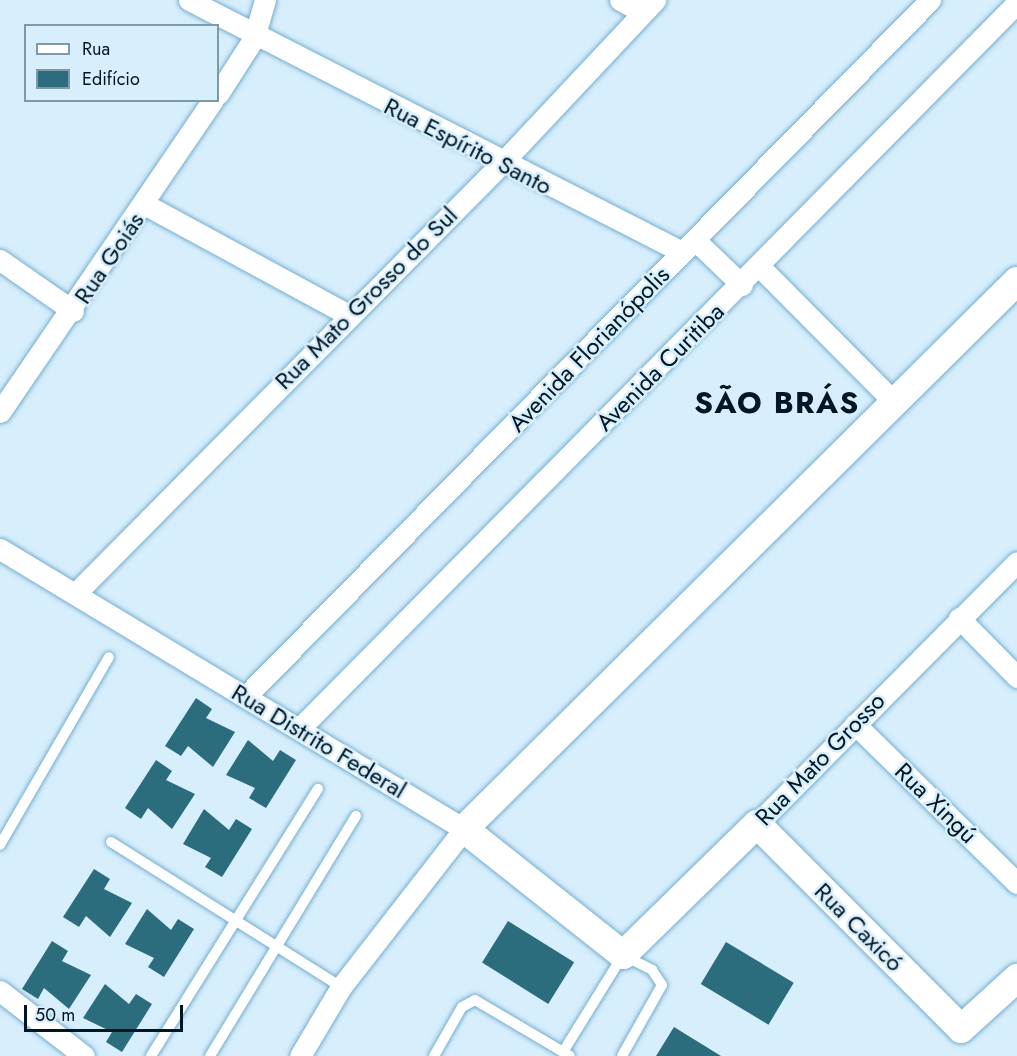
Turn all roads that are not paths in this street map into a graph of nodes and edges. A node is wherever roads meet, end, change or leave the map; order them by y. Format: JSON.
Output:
{"nodes":[{"id":1,"x":189,"y":0,"type":"edge"},
{"id":2,"x":265,"y":0,"type":"edge"},
{"id":3,"x":620,"y":0,"type":"edge"},
{"id":4,"x":930,"y":0,"type":"edge"},
{"id":5,"x":1017,"y":3,"type":"edge"},
{"id":6,"x":649,"y":6,"type":"edge"},
{"id":7,"x":254,"y":38,"type":"junction"},
{"id":8,"x":219,"y":92,"type":"edge"},
{"id":9,"x":212,"y":102,"type":"edge"},
{"id":10,"x":502,"y":163,"type":"junction"},
{"id":11,"x":146,"y":205,"type":"junction"},
{"id":12,"x":688,"y":246,"type":"junction"},
{"id":13,"x":0,"y":260,"type":"edge"},
{"id":14,"x":760,"y":267,"type":"junction"},
{"id":15,"x":1017,"y":281,"type":"edge"},
{"id":16,"x":742,"y":285,"type":"junction"},
{"id":17,"x":73,"y":311,"type":"junction"},
{"id":18,"x":347,"y":314,"type":"junction"},
{"id":19,"x":896,"y":404,"type":"junction"},
{"id":20,"x":0,"y":412,"type":"edge"},
{"id":21,"x":1,"y":552,"type":"edge"},
{"id":22,"x":1017,"y":562,"type":"edge"},
{"id":23,"x":75,"y":594,"type":"junction"},
{"id":24,"x":959,"y":618,"type":"junction"},
{"id":25,"x":109,"y":657,"type":"dead end"},
{"id":26,"x":1017,"y":677,"type":"edge"},
{"id":27,"x":246,"y":696,"type":"junction"},
{"id":28,"x":855,"y":724,"type":"junction"},
{"id":29,"x":300,"y":729,"type":"junction"},
{"id":30,"x":318,"y":789,"type":"dead end"},
{"id":31,"x":356,"y":816,"type":"dead end"},
{"id":32,"x":757,"y":824,"type":"junction"},
{"id":33,"x":464,"y":829,"type":"junction"},
{"id":34,"x":111,"y":842,"type":"dead end"},
{"id":35,"x":0,"y":845,"type":"edge"},
{"id":36,"x":1017,"y":883,"type":"edge"},
{"id":37,"x":234,"y":920,"type":"junction"},
{"id":38,"x":277,"y":946,"type":"junction"},
{"id":39,"x":623,"y":955,"type":"junction"},
{"id":40,"x":341,"y":987,"type":"junction"},
{"id":41,"x":1014,"y":987,"type":"edge"},
{"id":42,"x":0,"y":991,"type":"edge"},
{"id":43,"x":566,"y":1054,"type":"edge"},
{"id":44,"x":84,"y":1056,"type":"edge"},
{"id":45,"x":151,"y":1056,"type":"edge"},
{"id":46,"x":210,"y":1056,"type":"edge"},
{"id":47,"x":300,"y":1056,"type":"edge"},
{"id":48,"x":434,"y":1056,"type":"edge"},
{"id":49,"x":622,"y":1056,"type":"edge"}],
"edges":[{"from":1,"to":7,"type":"street","name":"Rua Espírito Santo"},
{"from":2,"to":7,"type":"street"},
{"from":3,"to":6,"type":"street"},
{"from":4,"to":12,"type":"street","name":"Avenida Florianópolis"},
{"from":5,"to":14,"type":"street","name":"Avenida Curitiba"},
{"from":6,"to":10,"type":"street","name":"Rua Mato Grosso do Sul"},
{"from":7,"to":8,"type":"street"},
{"from":7,"to":10,"type":"street","name":"Rua Espírito Santo"},
{"from":9,"to":11,"type":"street","name":"Rua Goiás"},
{"from":10,"to":12,"type":"street","name":"Rua Espírito Santo"},
{"from":10,"to":18,"type":"street","name":"Rua Mato Grosso do Sul"},
{"from":11,"to":17,"type":"street","name":"Rua Goiás"},
{"from":11,"to":18,"type":"street"},
{"from":12,"to":16,"type":"street","name":"Rua Espírito Santo"},
{"from":12,"to":27,"type":"street","name":"Avenida Florianópolis"},
{"from":13,"to":17,"type":"street"},
{"from":14,"to":16,"type":"street","name":"Avenida Curitiba"},
{"from":14,"to":19,"type":"street"},
{"from":15,"to":19,"type":"street"},
{"from":16,"to":29,"type":"street","name":"Avenida Curitiba"},
{"from":17,"to":20,"type":"street","name":"Rua Goiás"},
{"from":18,"to":23,"type":"street","name":"Rua Mato Grosso do Sul"},
{"from":19,"to":33,"type":"street"},
{"from":21,"to":23,"type":"street","name":"Rua Distrito Federal"},
{"from":22,"to":24,"type":"street","name":"Rua Mato Grosso"},
{"from":23,"to":27,"type":"street","name":"Rua Distrito Federal"},
{"from":24,"to":26,"type":"street"},
{"from":24,"to":28,"type":"street","name":"Rua Mato Grosso"},
{"from":25,"to":35,"type":"lane"},
{"from":27,"to":29,"type":"street","name":"Rua Distrito Federal"},
{"from":28,"to":32,"type":"street","name":"Rua Mato Grosso"},
{"from":28,"to":36,"type":"street","name":"Rua Xingú"},
{"from":29,"to":33,"type":"street","name":"Rua Distrito Federal"},
{"from":30,"to":37,"type":"lane"},
{"from":31,"to":38,"type":"lane"},
{"from":32,"to":39,"type":"street","name":"Rua Mato Grosso"},
{"from":32,"to":41,"type":"street","name":"Rua Caxicó"},
{"from":33,"to":39,"type":"street","name":"Rua Distrito Federal"},
{"from":33,"to":40,"type":"street"},
{"from":34,"to":37,"type":"lane"},
{"from":37,"to":38,"type":"lane"},
{"from":37,"to":45,"type":"lane"},
{"from":38,"to":40,"type":"lane"},
{"from":38,"to":46,"type":"lane"},
{"from":39,"to":43,"type":"lane"},
{"from":39,"to":49,"type":"lane"},
{"from":40,"to":47,"type":"street"},
{"from":42,"to":44,"type":"street"},
{"from":43,"to":48,"type":"lane"}]}
